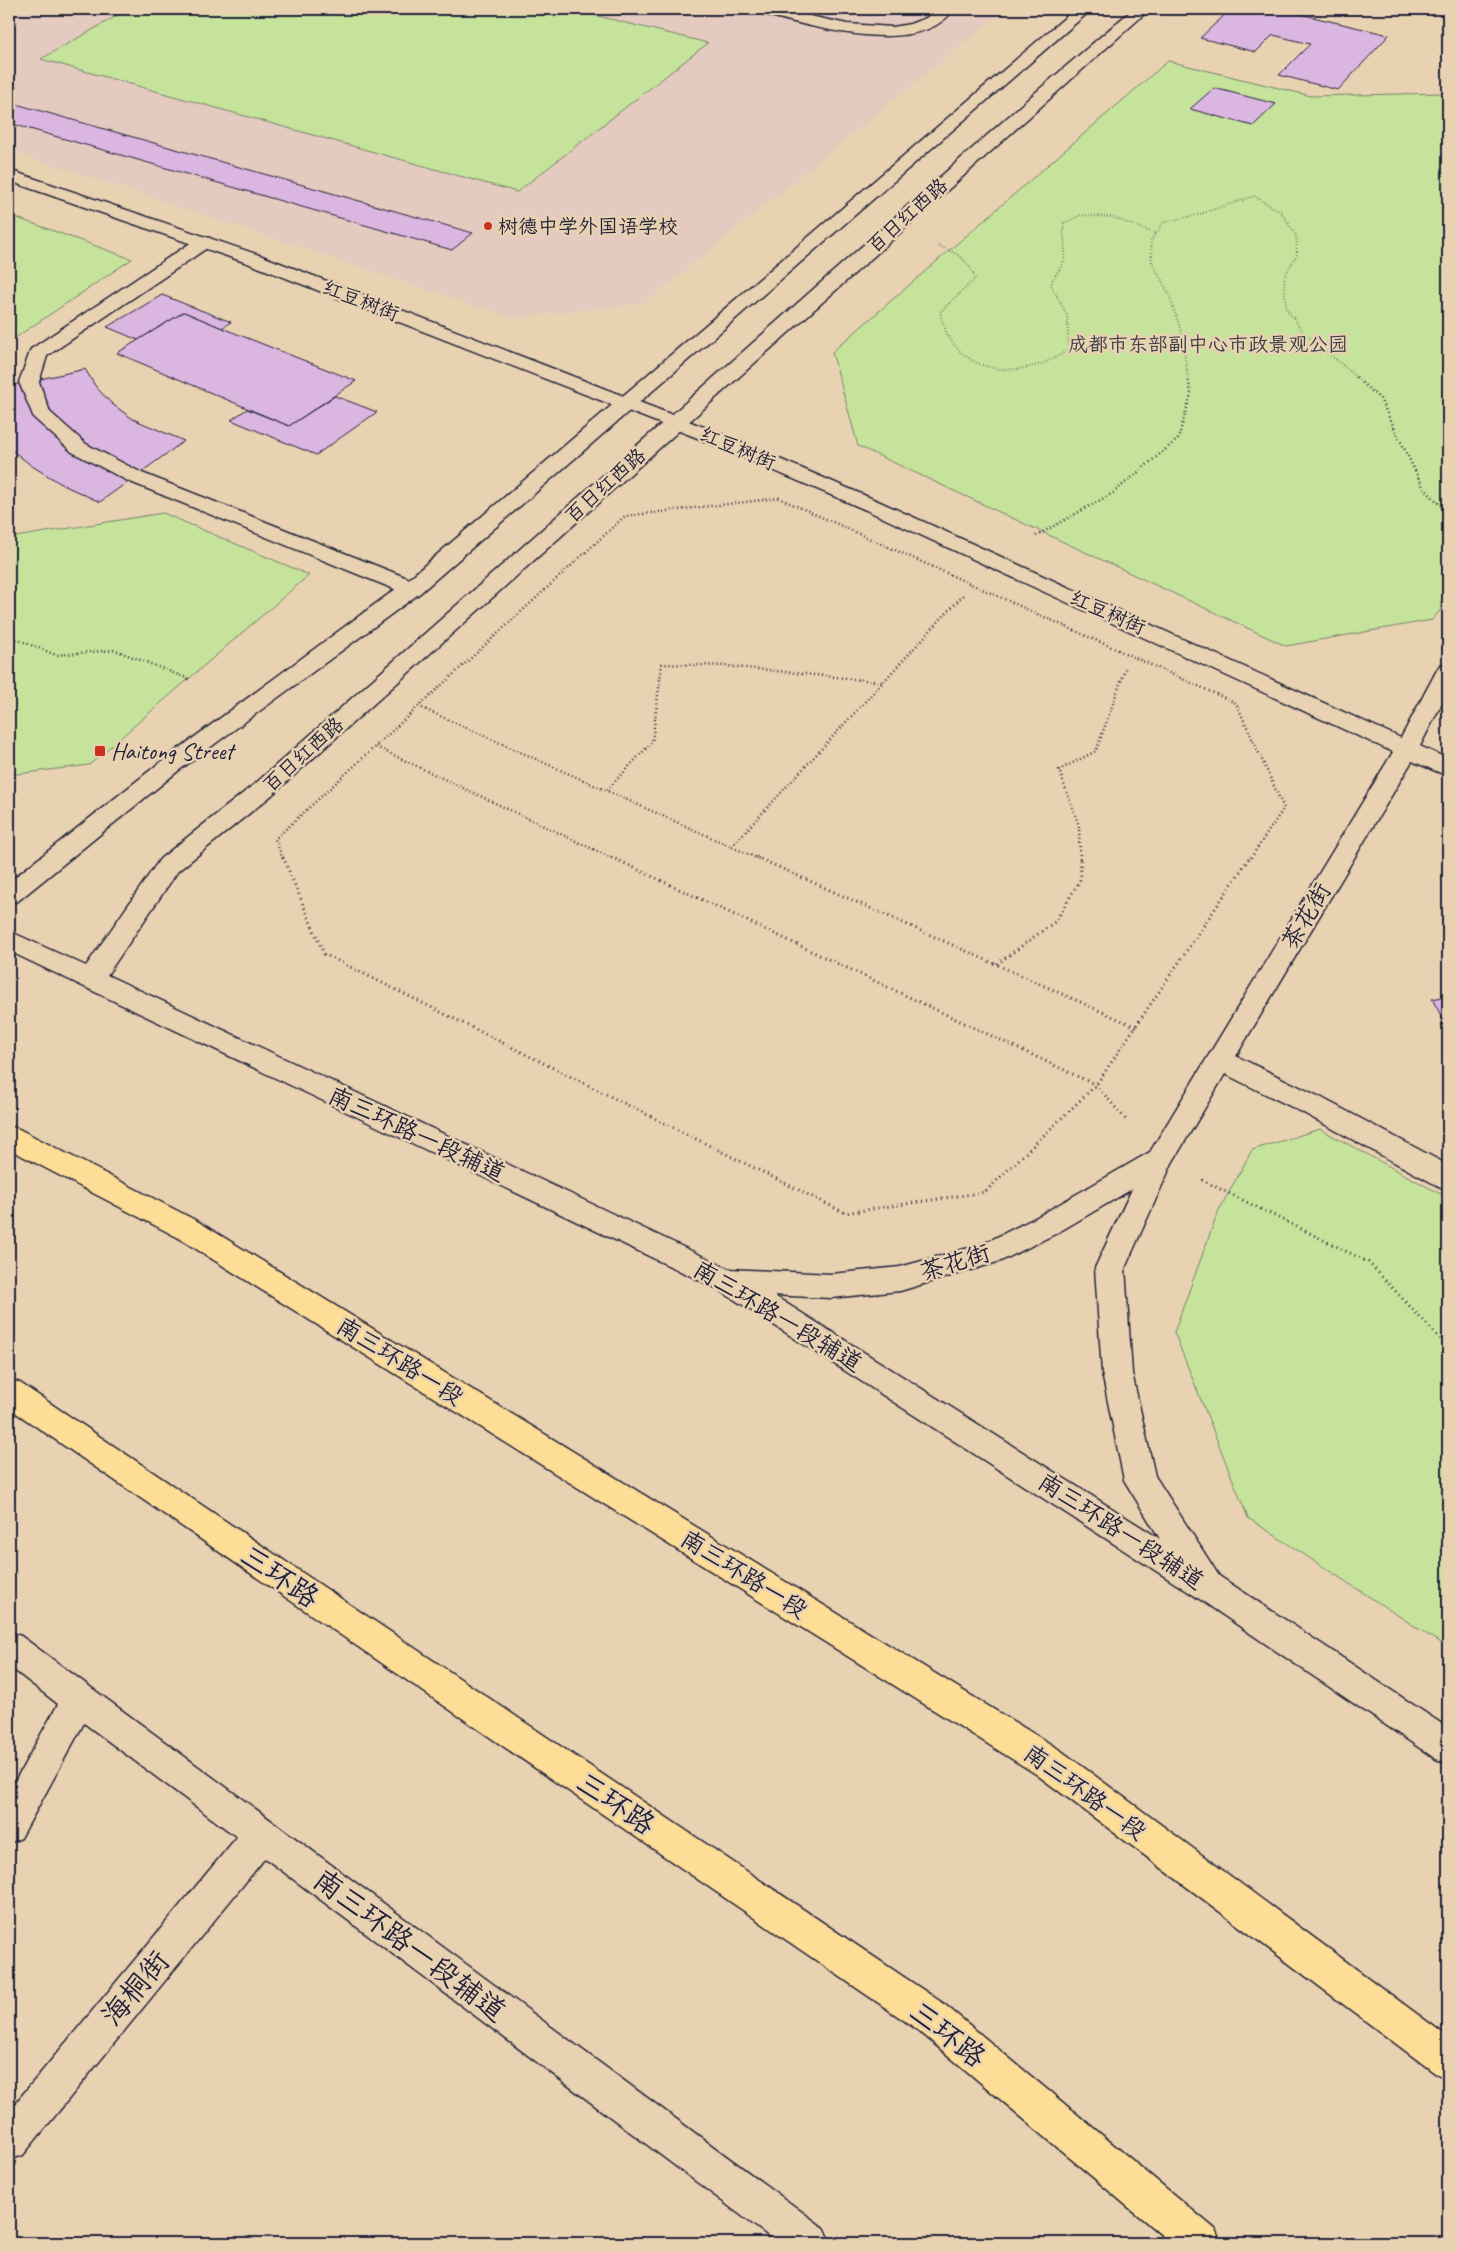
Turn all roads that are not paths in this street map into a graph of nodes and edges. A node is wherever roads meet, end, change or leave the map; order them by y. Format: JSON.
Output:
{"nodes":[{"id":1,"x":760,"y":9,"type":"edge"},
{"id":2,"x":946,"y":9,"type":"edge"},
{"id":3,"x":1084,"y":9,"type":"edge"},
{"id":4,"x":1142,"y":9,"type":"edge"},
{"id":5,"x":9,"y":175,"type":"edge"},
{"id":6,"x":204,"y":242,"type":"junction"},
{"id":7,"x":627,"y":403,"type":"junction"},
{"id":8,"x":675,"y":422,"type":"junction"},
{"id":9,"x":412,"y":588,"type":"junction"},
{"id":10,"x":1448,"y":670,"type":"edge"},
{"id":11,"x":1407,"y":749,"type":"junction"},
{"id":12,"x":1448,"y":768,"type":"edge"},
{"id":13,"x":9,"y":895,"type":"edge"},
{"id":14,"x":9,"y":940,"type":"edge"},
{"id":15,"x":90,"y":980,"type":"junction"},
{"id":16,"x":1220,"y":1060,"type":"junction"},
{"id":17,"x":9,"y":1137,"type":"edge"},
{"id":18,"x":1160,"y":1160,"type":"junction"},
{"id":19,"x":1448,"y":1178,"type":"edge"},
{"id":20,"x":728,"y":1281,"type":"junction"},
{"id":21,"x":9,"y":1392,"type":"edge"},
{"id":22,"x":1207,"y":1586,"type":"junction"},
{"id":23,"x":9,"y":1647,"type":"edge"},
{"id":24,"x":79,"y":1699,"type":"junction"},
{"id":25,"x":1448,"y":1746,"type":"edge"},
{"id":26,"x":9,"y":1826,"type":"edge"},
{"id":27,"x":261,"y":1835,"type":"junction"},
{"id":28,"x":1448,"y":2060,"type":"edge"},
{"id":29,"x":9,"y":2141,"type":"edge"},
{"id":30,"x":810,"y":2243,"type":"edge"},
{"id":31,"x":1201,"y":2243,"type":"edge"}],
"edges":[{"from":1,"to":2,"type":"street"},
{"from":3,"to":7,"type":"street","name":"百日红西路"},
{"from":4,"to":8,"type":"street","name":"百日红西路"},
{"from":5,"to":6,"type":"street","name":"红豆树街"},
{"from":6,"to":7,"type":"street","name":"红豆树街"},
{"from":6,"to":9,"type":"street"},
{"from":7,"to":8,"type":"street","name":"红豆树街"},
{"from":7,"to":9,"type":"street","name":"百日红西路"},
{"from":8,"to":11,"type":"street","name":"红豆树街"},
{"from":8,"to":15,"type":"street","name":"百日红西路"},
{"from":9,"to":13,"type":"street","name":"百日红西路"},
{"from":10,"to":11,"type":"street","name":"茶花街"},
{"from":11,"to":12,"type":"street","name":"红豆树街"},
{"from":11,"to":16,"type":"street","name":"茶花街"},
{"from":14,"to":15,"type":"street","name":"南三环路一段辅道"},
{"from":15,"to":20,"type":"street","name":"南三环路一段辅道"},
{"from":16,"to":18,"type":"street","name":"茶花街"},
{"from":16,"to":19,"type":"street"},
{"from":17,"to":28,"type":"highway","name":"南三环路一段"},
{"from":18,"to":20,"type":"street","name":"茶花街"},
{"from":18,"to":22,"type":"street","name":"茶花街"},
{"from":20,"to":22,"type":"street","name":"南三环路一段辅道"},
{"from":21,"to":31,"type":"highway","name":"三环路"},
{"from":22,"to":25,"type":"street","name":"南三环路一段辅道"},
{"from":23,"to":24,"type":"street","name":"南三环路一段辅道"},
{"from":24,"to":26,"type":"street"},
{"from":24,"to":27,"type":"street","name":"南三环路一段辅道"},
{"from":27,"to":29,"type":"street","name":"海桐街"},
{"from":27,"to":30,"type":"street","name":"南三环路一段辅道"}]}
